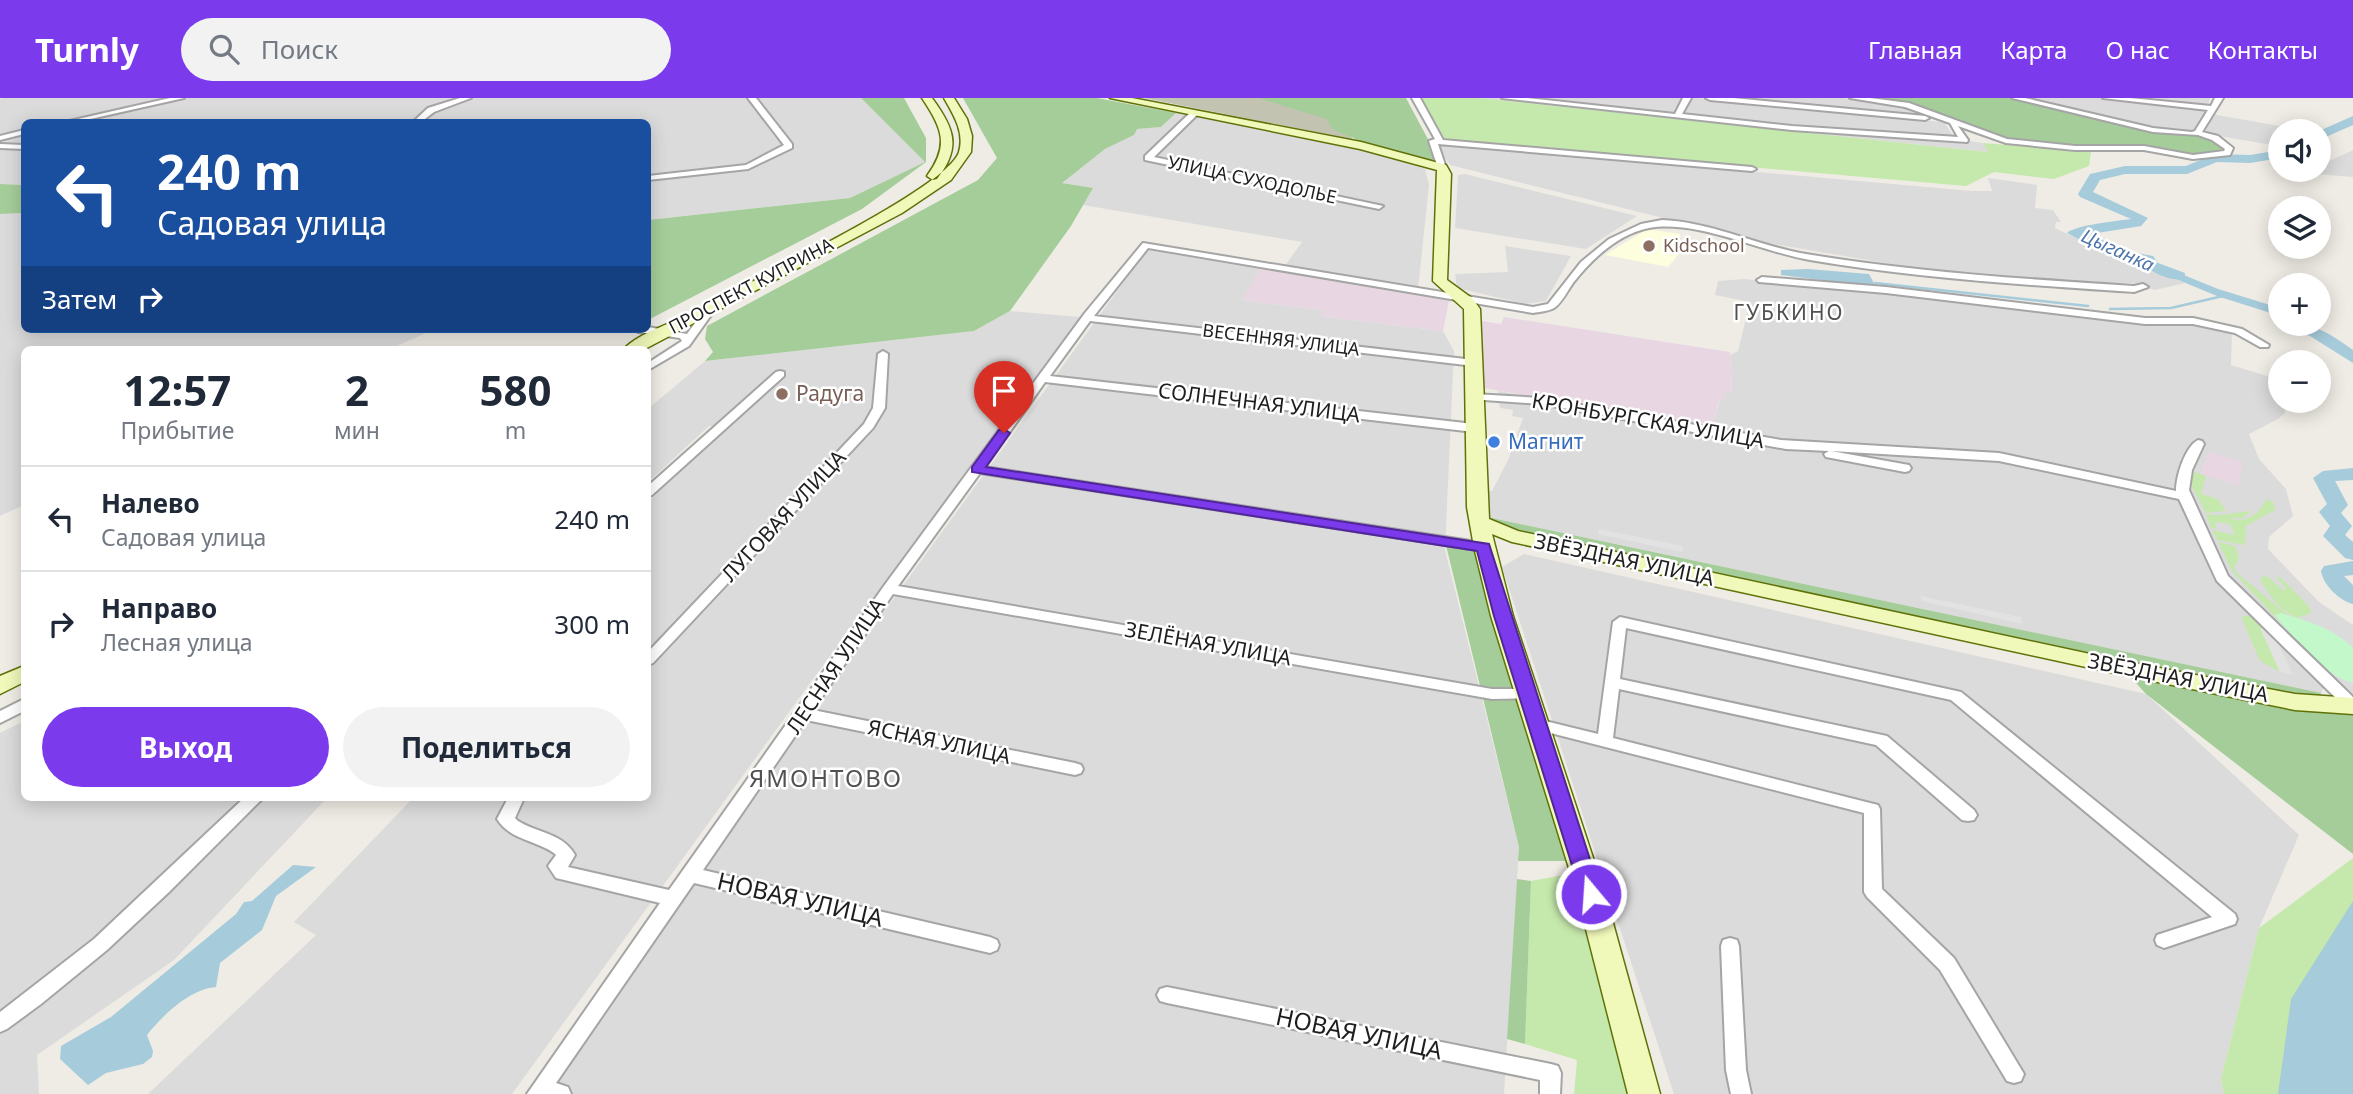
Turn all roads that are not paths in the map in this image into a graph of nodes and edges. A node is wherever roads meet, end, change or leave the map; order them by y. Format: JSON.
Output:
{"nodes":[{"id":1,"x":180,"y":98,"type":"edge"},
{"id":2,"x":467,"y":98,"type":"edge"},
{"id":3,"x":752,"y":98,"type":"edge"},
{"id":4,"x":928,"y":98,"type":"edge"},
{"id":5,"x":949,"y":98,"type":"edge"},
{"id":6,"x":1115,"y":98,"type":"edge"},
{"id":7,"x":1416,"y":98,"type":"edge"},
{"id":8,"x":1506,"y":98,"type":"edge"},
{"id":9,"x":1687,"y":98,"type":"edge"},
{"id":10,"x":1710,"y":98,"type":"edge"},
{"id":11,"x":1854,"y":98,"type":"edge"},
{"id":12,"x":2016,"y":98,"type":"edge"},
{"id":13,"x":2107,"y":98,"type":"edge"},
{"id":14,"x":2219,"y":98,"type":"edge"},
{"id":15,"x":2213,"y":108,"type":"junction"},
{"id":16,"x":1195,"y":113,"type":"junction"},
{"id":17,"x":1678,"y":115,"type":"junction"},
{"id":18,"x":83,"y":119,"type":"edge"},
{"id":19,"x":420,"y":119,"type":"edge"},
{"id":20,"x":1940,"y":119,"type":"junction"},
{"id":21,"x":1953,"y":124,"type":"junction"},
{"id":22,"x":21,"y":133,"type":"edge"},
{"id":23,"x":2198,"y":133,"type":"junction"},
{"id":24,"x":0,"y":138,"type":"edge"},
{"id":25,"x":1440,"y":141,"type":"junction"},
{"id":26,"x":0,"y":146,"type":"edge"},
{"id":27,"x":21,"y":147,"type":"edge"},
{"id":28,"x":1442,"y":168,"type":"junction"},
{"id":29,"x":1752,"y":169,"type":"dead end"},
{"id":30,"x":651,"y":178,"type":"edge"},
{"id":31,"x":1379,"y":206,"type":"dead end"},
{"id":32,"x":870,"y":223,"type":"junction"},
{"id":33,"x":1870,"y":266,"type":"junction"},
{"id":34,"x":1762,"y":280,"type":"dead end"},
{"id":35,"x":2143,"y":286,"type":"dead end"},
{"id":36,"x":1885,"y":289,"type":"junction"},
{"id":37,"x":1458,"y":295,"type":"junction"},
{"id":38,"x":1499,"y":305,"type":"junction"},
{"id":39,"x":711,"y":307,"type":"junction"},
{"id":40,"x":1472,"y":309,"type":"junction"},
{"id":41,"x":1087,"y":318,"type":"junction"},
{"id":42,"x":651,"y":331,"type":"edge"},
{"id":43,"x":663,"y":332,"type":"junction"},
{"id":44,"x":687,"y":340,"type":"junction"},
{"id":45,"x":2264,"y":345,"type":"dead end"},
{"id":46,"x":638,"y":346,"type":"edge"},
{"id":47,"x":883,"y":354,"type":"dead end"},
{"id":48,"x":1474,"y":363,"type":"junction"},
{"id":49,"x":651,"y":365,"type":"edge"},
{"id":50,"x":780,"y":374,"type":"dead end"},
{"id":51,"x":1044,"y":379,"type":"junction"},
{"id":52,"x":1474,"y":397,"type":"junction"},
{"id":53,"x":1474,"y":428,"type":"junction"},
{"id":54,"x":1780,"y":444,"type":"junction"},
{"id":55,"x":2198,"y":444,"type":"dead end"},
{"id":56,"x":1905,"y":468,"type":"dead end"},
{"id":57,"x":976,"y":470,"type":"junction"},
{"id":58,"x":651,"y":489,"type":"edge"},
{"id":59,"x":2184,"y":496,"type":"junction"},
{"id":60,"x":1483,"y":540,"type":"junction"},
{"id":61,"x":889,"y":589,"type":"junction"},
{"id":62,"x":651,"y":657,"type":"edge"},
{"id":63,"x":21,"y":675,"type":"edge"},
{"id":64,"x":1612,"y":682,"type":"junction"},
{"id":65,"x":0,"y":686,"type":"edge"},
{"id":66,"x":1527,"y":694,"type":"junction"},
{"id":67,"x":21,"y":706,"type":"edge"},
{"id":68,"x":2353,"y":706,"type":"edge"},
{"id":69,"x":804,"y":714,"type":"junction"},
{"id":70,"x":0,"y":718,"type":"edge"},
{"id":71,"x":1537,"y":724,"type":"junction"},
{"id":72,"x":1605,"y":741,"type":"junction"},
{"id":73,"x":1075,"y":769,"type":"dead end"},
{"id":74,"x":252,"y":801,"type":"edge"},
{"id":75,"x":515,"y":801,"type":"edge"},
{"id":76,"x":1968,"y":815,"type":"dead end"},
{"id":77,"x":692,"y":875,"type":"junction"},
{"id":78,"x":675,"y":899,"type":"junction"},
{"id":79,"x":2164,"y":940,"type":"dead end"},
{"id":80,"x":990,"y":945,"type":"dead end"},
{"id":81,"x":1730,"y":946,"type":"dead end"},
{"id":82,"x":1167,"y":995,"type":"dead end"},
{"id":83,"x":0,"y":1023,"type":"edge"},
{"id":84,"x":2014,"y":1074,"type":"dead end"},
{"id":85,"x":1551,"y":1084,"type":"edge"},
{"id":86,"x":546,"y":1092,"type":"edge"},
{"id":87,"x":1644,"y":1094,"type":"edge"},
{"id":88,"x":1741,"y":1094,"type":"edge"}],
"edges":[{"from":1,"to":18,"type":"street"},
{"from":2,"to":19,"type":"street"},
{"from":3,"to":30,"type":"street"},
{"from":4,"to":32,"type":"street","name":"ПРОСПЕКТ КУПРИНА"},
{"from":5,"to":32,"type":"street","name":"ПРОСПЕКТ КУПРИНА"},
{"from":6,"to":16,"type":"street"},
{"from":7,"to":25,"type":"street"},
{"from":8,"to":17,"type":"street"},
{"from":9,"to":17,"type":"street"},
{"from":10,"to":20,"type":"street"},
{"from":11,"to":20,"type":"street"},
{"from":12,"to":23,"type":"street"},
{"from":13,"to":15,"type":"street"},
{"from":14,"to":15,"type":"street"},
{"from":15,"to":23,"type":"street"},
{"from":16,"to":28,"type":"street"},
{"from":16,"to":31,"type":"street","name":"УЛИЦА СУХОДОЛЬЕ"},
{"from":17,"to":21,"type":"street"},
{"from":20,"to":21,"type":"street"},
{"from":21,"to":23,"type":"street"},
{"from":22,"to":24,"type":"street"},
{"from":25,"to":28,"type":"street"},
{"from":25,"to":29,"type":"street"},
{"from":26,"to":27,"type":"street"},
{"from":28,"to":37,"type":"street"},
{"from":32,"to":39,"type":"street","name":"ПРОСПЕКТ КУПРИНА"},
{"from":33,"to":35,"type":"street"},
{"from":33,"to":36,"type":"street"},
{"from":33,"to":38,"type":"street"},
{"from":34,"to":36,"type":"street"},
{"from":36,"to":45,"type":"street"},
{"from":37,"to":38,"type":"street"},
{"from":37,"to":40,"type":"street"},
{"from":37,"to":41,"type":"street","name":"ЛЕСНАЯ УЛИЦА"},
{"from":38,"to":40,"type":"street"},
{"from":39,"to":43,"type":"street","name":"ПРОСПЕКТ КУПРИНА"},
{"from":39,"to":44,"type":"street"},
{"from":40,"to":48,"type":"street"},
{"from":41,"to":48,"type":"street","name":"ВЕСЕННЯЯ УЛИЦА"},
{"from":41,"to":51,"type":"street","name":"ЛЕСНАЯ УЛИЦА"},
{"from":42,"to":43,"type":"street"},
{"from":43,"to":44,"type":"street"},
{"from":43,"to":46,"type":"street","name":"ПРОСПЕКТ КУПРИНА"},
{"from":44,"to":49,"type":"street"},
{"from":47,"to":62,"type":"street","name":"ЛУГОВАЯ УЛИЦА"},
{"from":48,"to":52,"type":"street"},
{"from":50,"to":58,"type":"street"},
{"from":51,"to":53,"type":"street","name":"СОЛНЕЧНАЯ УЛИЦА"},
{"from":51,"to":57,"type":"street","name":"ЛЕСНАЯ УЛИЦА"},
{"from":52,"to":53,"type":"street"},
{"from":52,"to":54,"type":"street","name":"КРОНБУРГСКАЯ УЛИЦА"},
{"from":53,"to":60,"type":"street"},
{"from":54,"to":56,"type":"street","name":"КРОНБУРГСКАЯ УЛИЦА"},
{"from":54,"to":59,"type":"street","name":"КРОНБУРГСКАЯ УЛИЦА"},
{"from":55,"to":59,"type":"street"},
{"from":57,"to":60,"type":"street"},
{"from":57,"to":61,"type":"street","name":"ЛЕСНАЯ УЛИЦА"},
{"from":59,"to":68,"type":"street"},
{"from":60,"to":66,"type":"street"},
{"from":60,"to":68,"type":"street","name":"ЗВЁЗДНАЯ УЛИЦА"},
{"from":61,"to":66,"type":"street","name":"ЗЕЛЁНАЯ УЛИЦА"},
{"from":61,"to":69,"type":"street","name":"ЛЕСНАЯ УЛИЦА"},
{"from":63,"to":65,"type":"street"},
{"from":64,"to":72,"type":"street"},
{"from":64,"to":76,"type":"street"},
{"from":64,"to":79,"type":"street"},
{"from":66,"to":71,"type":"street"},
{"from":67,"to":70,"type":"street"},
{"from":69,"to":73,"type":"street","name":"ЯСНАЯ УЛИЦА"},
{"from":69,"to":77,"type":"street","name":"ЛЕСНАЯ УЛИЦА"},
{"from":71,"to":72,"type":"street"},
{"from":71,"to":87,"type":"street"},
{"from":72,"to":84,"type":"street"},
{"from":74,"to":83,"type":"street"},
{"from":75,"to":78,"type":"street"},
{"from":77,"to":78,"type":"street","name":"ЛЕСНАЯ УЛИЦА"},
{"from":77,"to":80,"type":"street","name":"НОВАЯ УЛИЦА"},
{"from":78,"to":86,"type":"street","name":"ЛЕСНАЯ УЛИЦА"},
{"from":81,"to":88,"type":"street"},
{"from":82,"to":85,"type":"street","name":"НОВАЯ УЛИЦА"}]}
